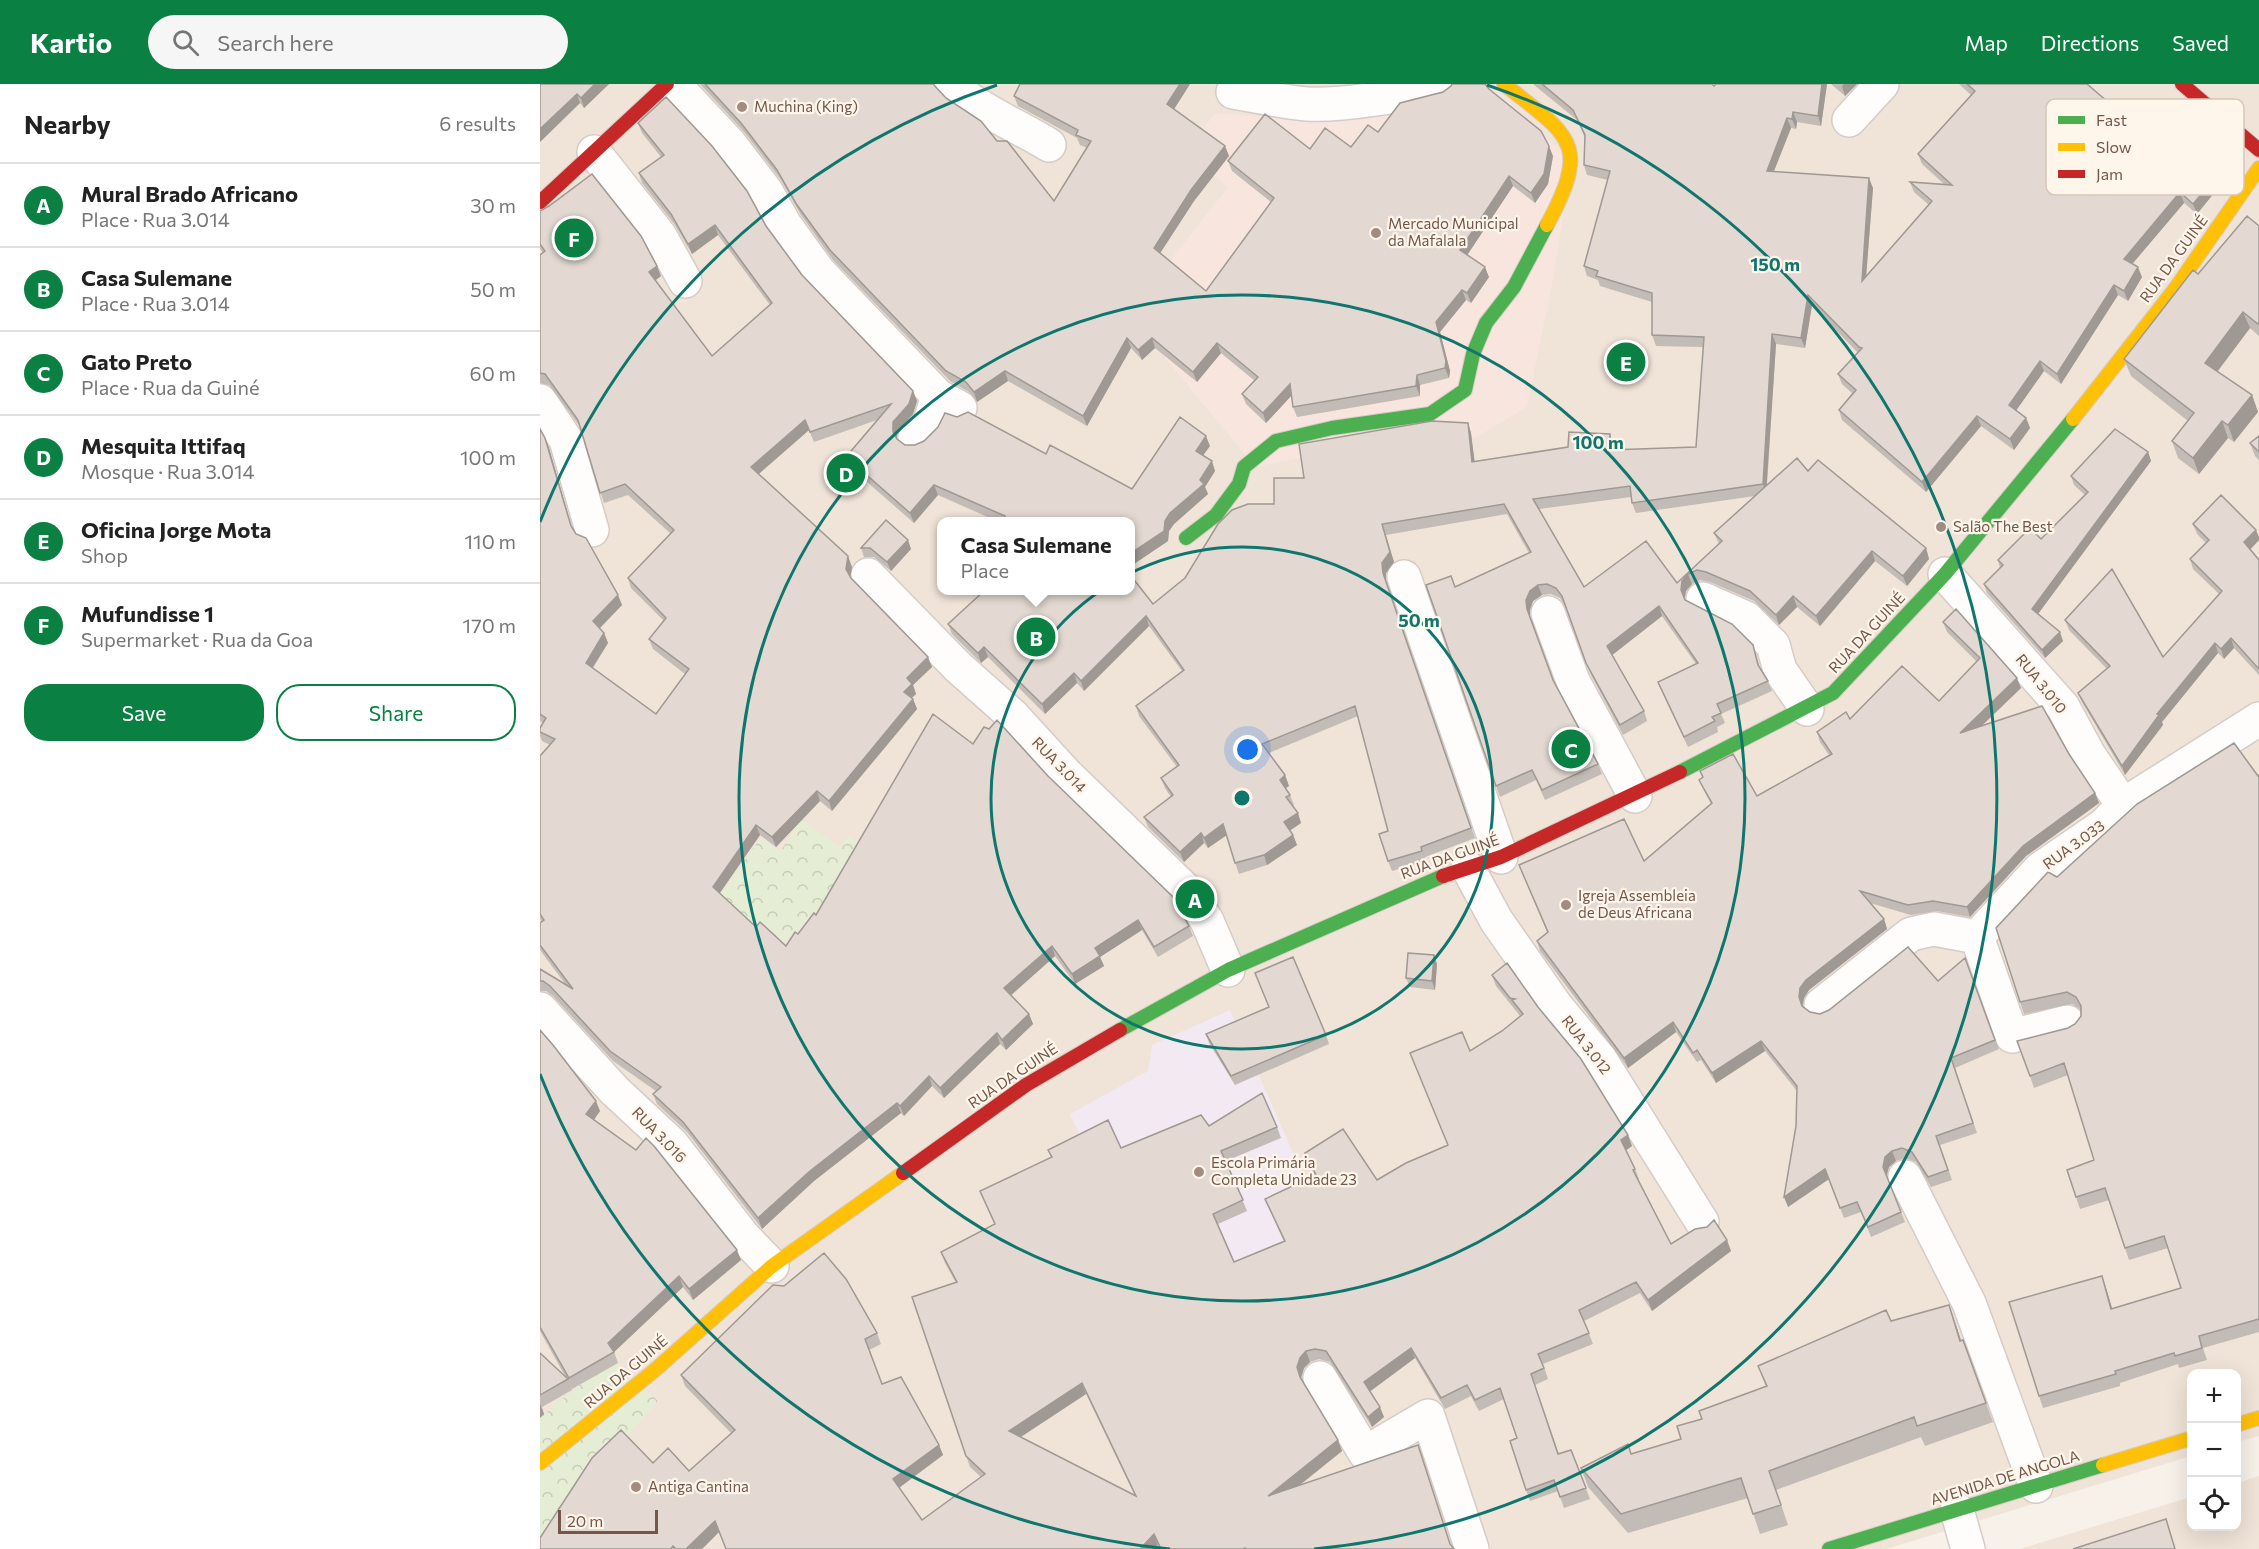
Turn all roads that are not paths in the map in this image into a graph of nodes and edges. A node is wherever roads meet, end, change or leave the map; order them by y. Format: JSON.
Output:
{"nodes":[{"id":1,"x":667,"y":84,"type":"edge"},
{"id":2,"x":674,"y":84,"type":"edge"},
{"id":3,"x":950,"y":84,"type":"edge"},
{"id":4,"x":1440,"y":84,"type":"edge"},
{"id":5,"x":1504,"y":84,"type":"edge"},
{"id":6,"x":1882,"y":84,"type":"edge"},
{"id":7,"x":2182,"y":84,"type":"edge"},
{"id":8,"x":1233,"y":92,"type":"dead end"},
{"id":9,"x":2200,"y":99,"type":"edge"},
{"id":10,"x":1850,"y":120,"type":"dead end"},
{"id":11,"x":2244,"y":137,"type":"edge"},
{"id":12,"x":1049,"y":145,"type":"dead end"},
{"id":13,"x":2259,"y":150,"type":"edge"},
{"id":14,"x":594,"y":152,"type":"junction"},
{"id":15,"x":2259,"y":168,"type":"edge"},
{"id":16,"x":2244,"y":190,"type":"edge"},
{"id":17,"x":2240,"y":195,"type":"edge"},
{"id":18,"x":540,"y":202,"type":"edge"},
{"id":19,"x":686,"y":281,"type":"dead end"},
{"id":20,"x":540,"y":401,"type":"edge"},
{"id":21,"x":915,"y":437,"type":"dead end"},
{"id":22,"x":592,"y":530,"type":"dead end"},
{"id":23,"x":1186,"y":538,"type":"dead end"},
{"id":24,"x":1945,"y":574,"type":"junction"},
{"id":25,"x":868,"y":575,"type":"dead end"},
{"id":26,"x":1404,"y":577,"type":"dead end"},
{"id":27,"x":1703,"y":599,"type":"dead end"},
{"id":28,"x":1548,"y":613,"type":"dead end"},
{"id":29,"x":1807,"y":709,"type":"junction"},
{"id":30,"x":2259,"y":719,"type":"edge"},
{"id":31,"x":1635,"y":796,"type":"junction"},
{"id":32,"x":2124,"y":805,"type":"junction"},
{"id":33,"x":1501,"y":857,"type":"junction"},
{"id":34,"x":1468,"y":868,"type":"junction"},
{"id":35,"x":1977,"y":937,"type":"junction"},
{"id":36,"x":1228,"y":970,"type":"junction"},
{"id":37,"x":1821,"y":1005,"type":"dead end"},
{"id":38,"x":540,"y":1009,"type":"edge"},
{"id":39,"x":2067,"y":1022,"type":"dead end"},
{"id":40,"x":1905,"y":1177,"type":"dead end"},
{"id":41,"x":1702,"y":1222,"type":"dead end"},
{"id":42,"x":772,"y":1266,"type":"junction"},
{"id":43,"x":1320,"y":1378,"type":"dead end"},
{"id":44,"x":2259,"y":1418,"type":"edge"},
{"id":45,"x":2241,"y":1423,"type":"edge"},
{"id":46,"x":2187,"y":1440,"type":"edge"},
{"id":47,"x":540,"y":1462,"type":"edge"},
{"id":48,"x":2036,"y":1486,"type":"junction"},
{"id":49,"x":1957,"y":1509,"type":"junction"},
{"id":50,"x":1472,"y":1549,"type":"edge"},
{"id":51,"x":1829,"y":1549,"type":"edge"},
{"id":52,"x":1968,"y":1549,"type":"edge"}],
"edges":[{"from":1,"to":14,"type":"street"},
{"from":2,"to":21,"type":"street"},
{"from":3,"to":12,"type":"street"},
{"from":4,"to":8,"type":"street"},
{"from":5,"to":23,"type":"street"},
{"from":6,"to":10,"type":"street"},
{"from":7,"to":9,"type":"street"},
{"from":11,"to":13,"type":"street"},
{"from":14,"to":18,"type":"street"},
{"from":14,"to":19,"type":"street"},
{"from":15,"to":16,"type":"street","name":"RUA DA GUINÉ"},
{"from":17,"to":24,"type":"street","name":"RUA DA GUINÉ"},
{"from":20,"to":22,"type":"street"},
{"from":24,"to":29,"type":"street","name":"RUA DA GUINÉ"},
{"from":24,"to":32,"type":"street","name":"RUA 3.010"},
{"from":25,"to":36,"type":"street","name":"RUA 3.014"},
{"from":26,"to":33,"type":"street"},
{"from":27,"to":29,"type":"street"},
{"from":28,"to":31,"type":"street"},
{"from":29,"to":31,"type":"street","name":"RUA DA GUINÉ"},
{"from":30,"to":32,"type":"street","name":"RUA 3.033"},
{"from":31,"to":33,"type":"street","name":"RUA DA GUINÉ"},
{"from":32,"to":35,"type":"street","name":"RUA 3.033"},
{"from":33,"to":34,"type":"street","name":"RUA DA GUINÉ"},
{"from":34,"to":36,"type":"street","name":"RUA DA GUINÉ"},
{"from":34,"to":41,"type":"street","name":"RUA 3.012"},
{"from":35,"to":37,"type":"street"},
{"from":35,"to":39,"type":"street"},
{"from":36,"to":42,"type":"street","name":"RUA DA GUINÉ"},
{"from":38,"to":42,"type":"street","name":"RUA 3.016"},
{"from":40,"to":48,"type":"street"},
{"from":42,"to":47,"type":"street","name":"RUA DA GUINÉ"},
{"from":43,"to":50,"type":"street"},
{"from":44,"to":45,"type":"street"},
{"from":46,"to":48,"type":"street","name":"AVENIDA DE ANGOLA"},
{"from":48,"to":49,"type":"street","name":"AVENIDA DE ANGOLA"},
{"from":49,"to":51,"type":"street","name":"AVENIDA DE ANGOLA"},
{"from":49,"to":52,"type":"street"}]}
